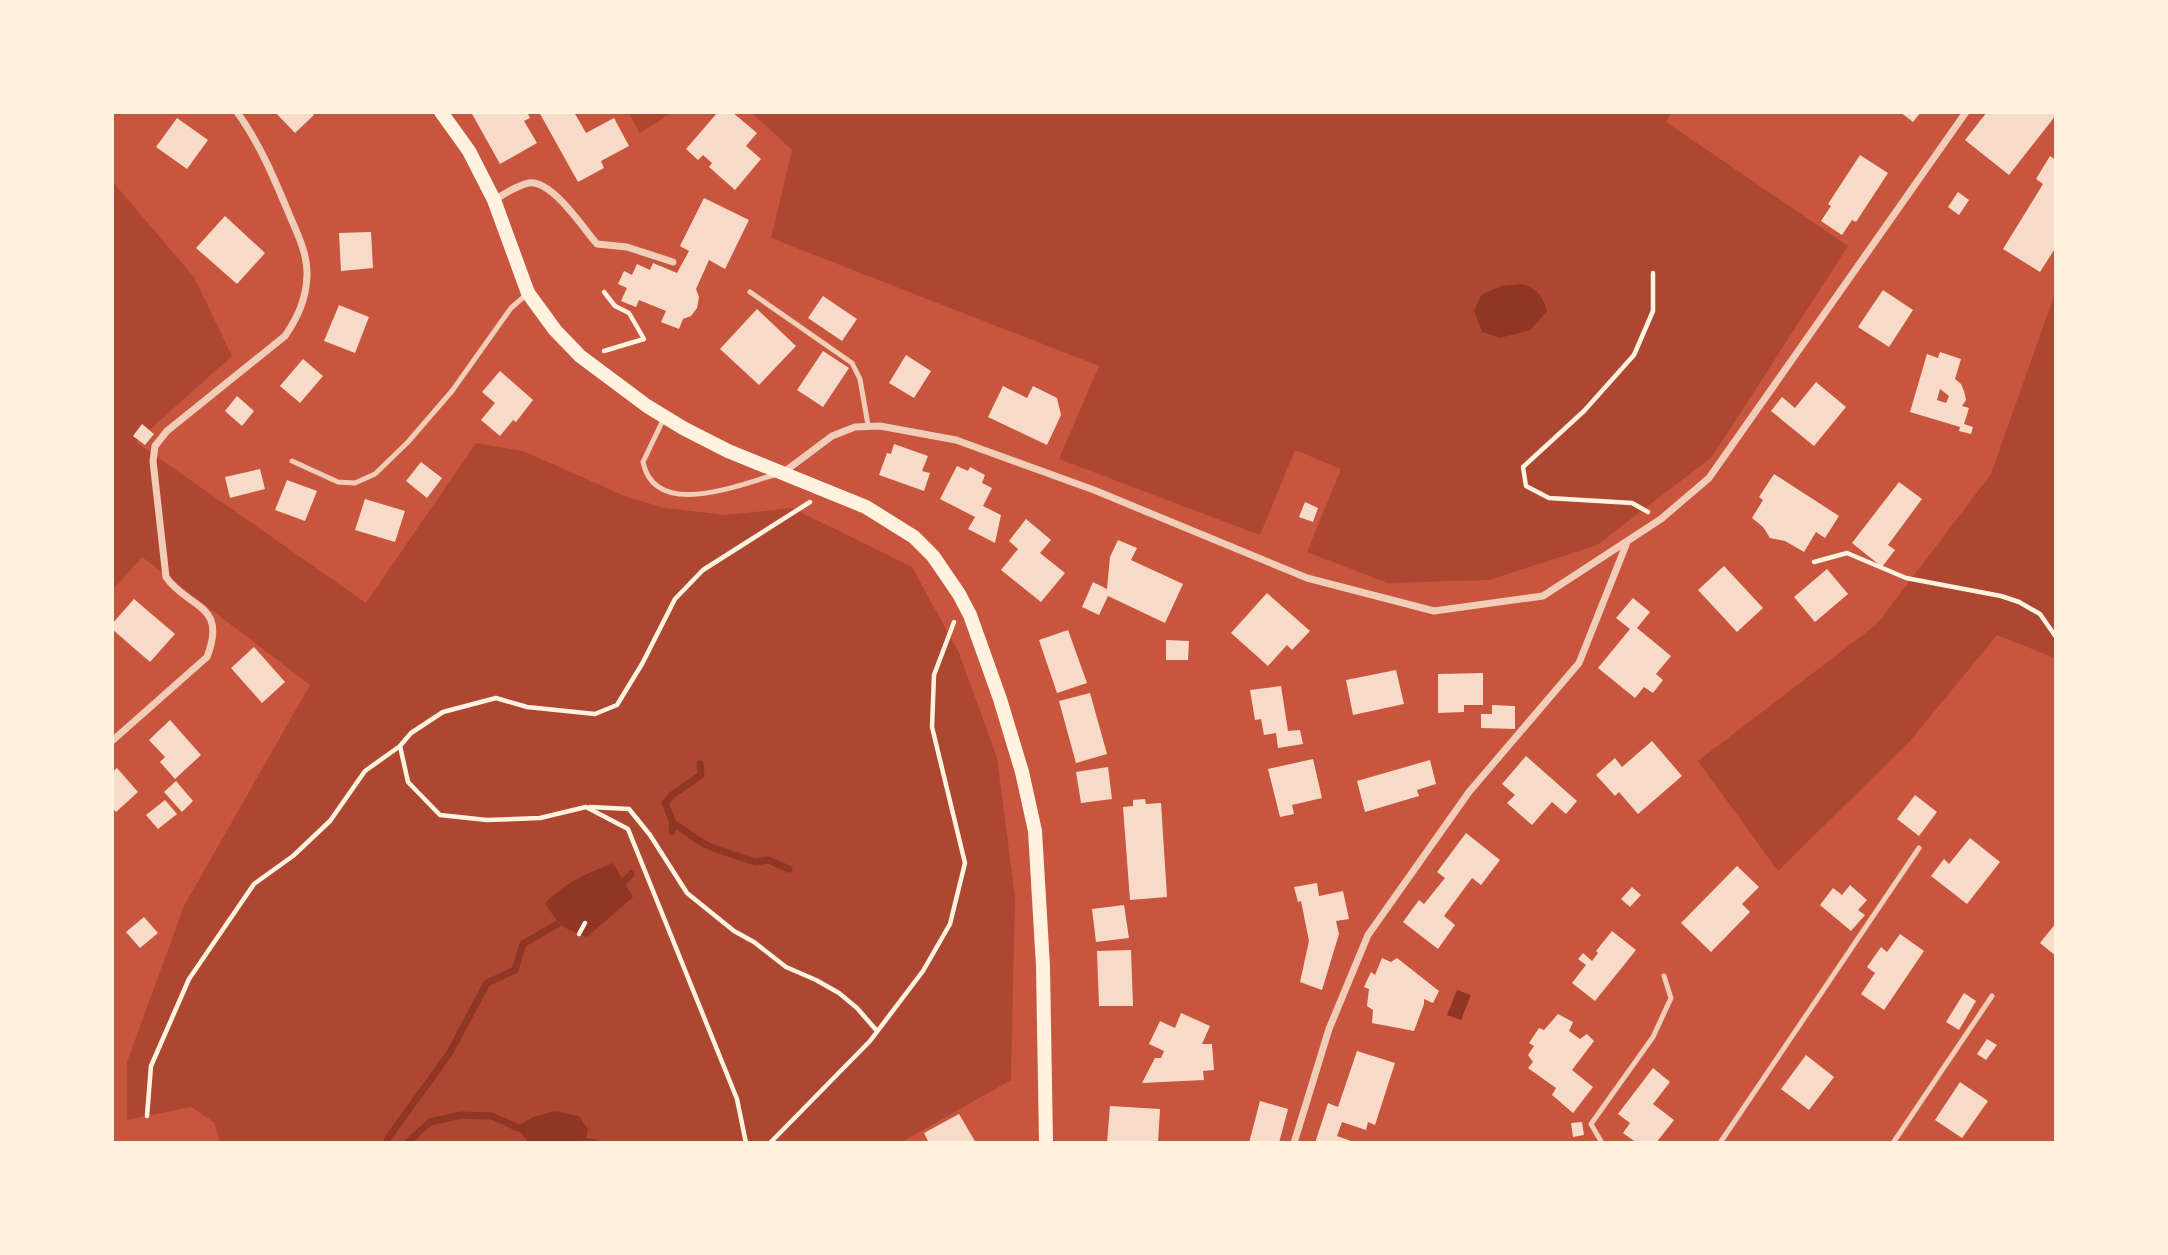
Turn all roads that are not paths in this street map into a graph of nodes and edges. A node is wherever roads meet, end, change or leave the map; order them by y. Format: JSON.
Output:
{"nodes":[{"id":1,"x":237,"y":112,"type":"edge"},
{"id":2,"x":441,"y":112,"type":"edge"},
{"id":3,"x":1966,"y":112,"type":"edge"},
{"id":4,"x":494,"y":201,"type":"junction"},
{"id":5,"x":673,"y":262,"type":"dead end"},
{"id":6,"x":750,"y":292,"type":"dead end"},
{"id":7,"x":528,"y":293,"type":"junction"},
{"id":8,"x":664,"y":417,"type":"junction"},
{"id":9,"x":868,"y":425,"type":"junction"},
{"id":10,"x":292,"y":461,"type":"dead end"},
{"id":11,"x":784,"y":472,"type":"junction"},
{"id":12,"x":1626,"y":544,"type":"junction"},
{"id":13,"x":112,"y":741,"type":"edge"},
{"id":14,"x":1919,"y":848,"type":"dead end"},
{"id":15,"x":1664,"y":976,"type":"dead end"},
{"id":16,"x":1992,"y":996,"type":"dead end"},
{"id":17,"x":1046,"y":1143,"type":"edge"},
{"id":18,"x":1294,"y":1143,"type":"edge"},
{"id":19,"x":1602,"y":1143,"type":"edge"},
{"id":20,"x":1720,"y":1143,"type":"edge"},
{"id":21,"x":1893,"y":1143,"type":"edge"}],
"edges":[{"from":1,"to":13,"type":"street"},
{"from":2,"to":4,"type":"main road"},
{"from":3,"to":12,"type":"street"},
{"from":4,"to":5,"type":"street"},
{"from":4,"to":7,"type":"main road"},
{"from":6,"to":9,"type":"lane"},
{"from":7,"to":8,"type":"main road"},
{"from":7,"to":10,"type":"lane"},
{"from":8,"to":11,"type":"main road"},
{"from":8,"to":11,"type":"lane"},
{"from":9,"to":11,"type":"street"},
{"from":9,"to":12,"type":"street"},
{"from":11,"to":17,"type":"main road"},
{"from":12,"to":18,"type":"street"},
{"from":14,"to":20,"type":"lane"},
{"from":15,"to":19,"type":"lane"},
{"from":16,"to":21,"type":"lane"}]}
